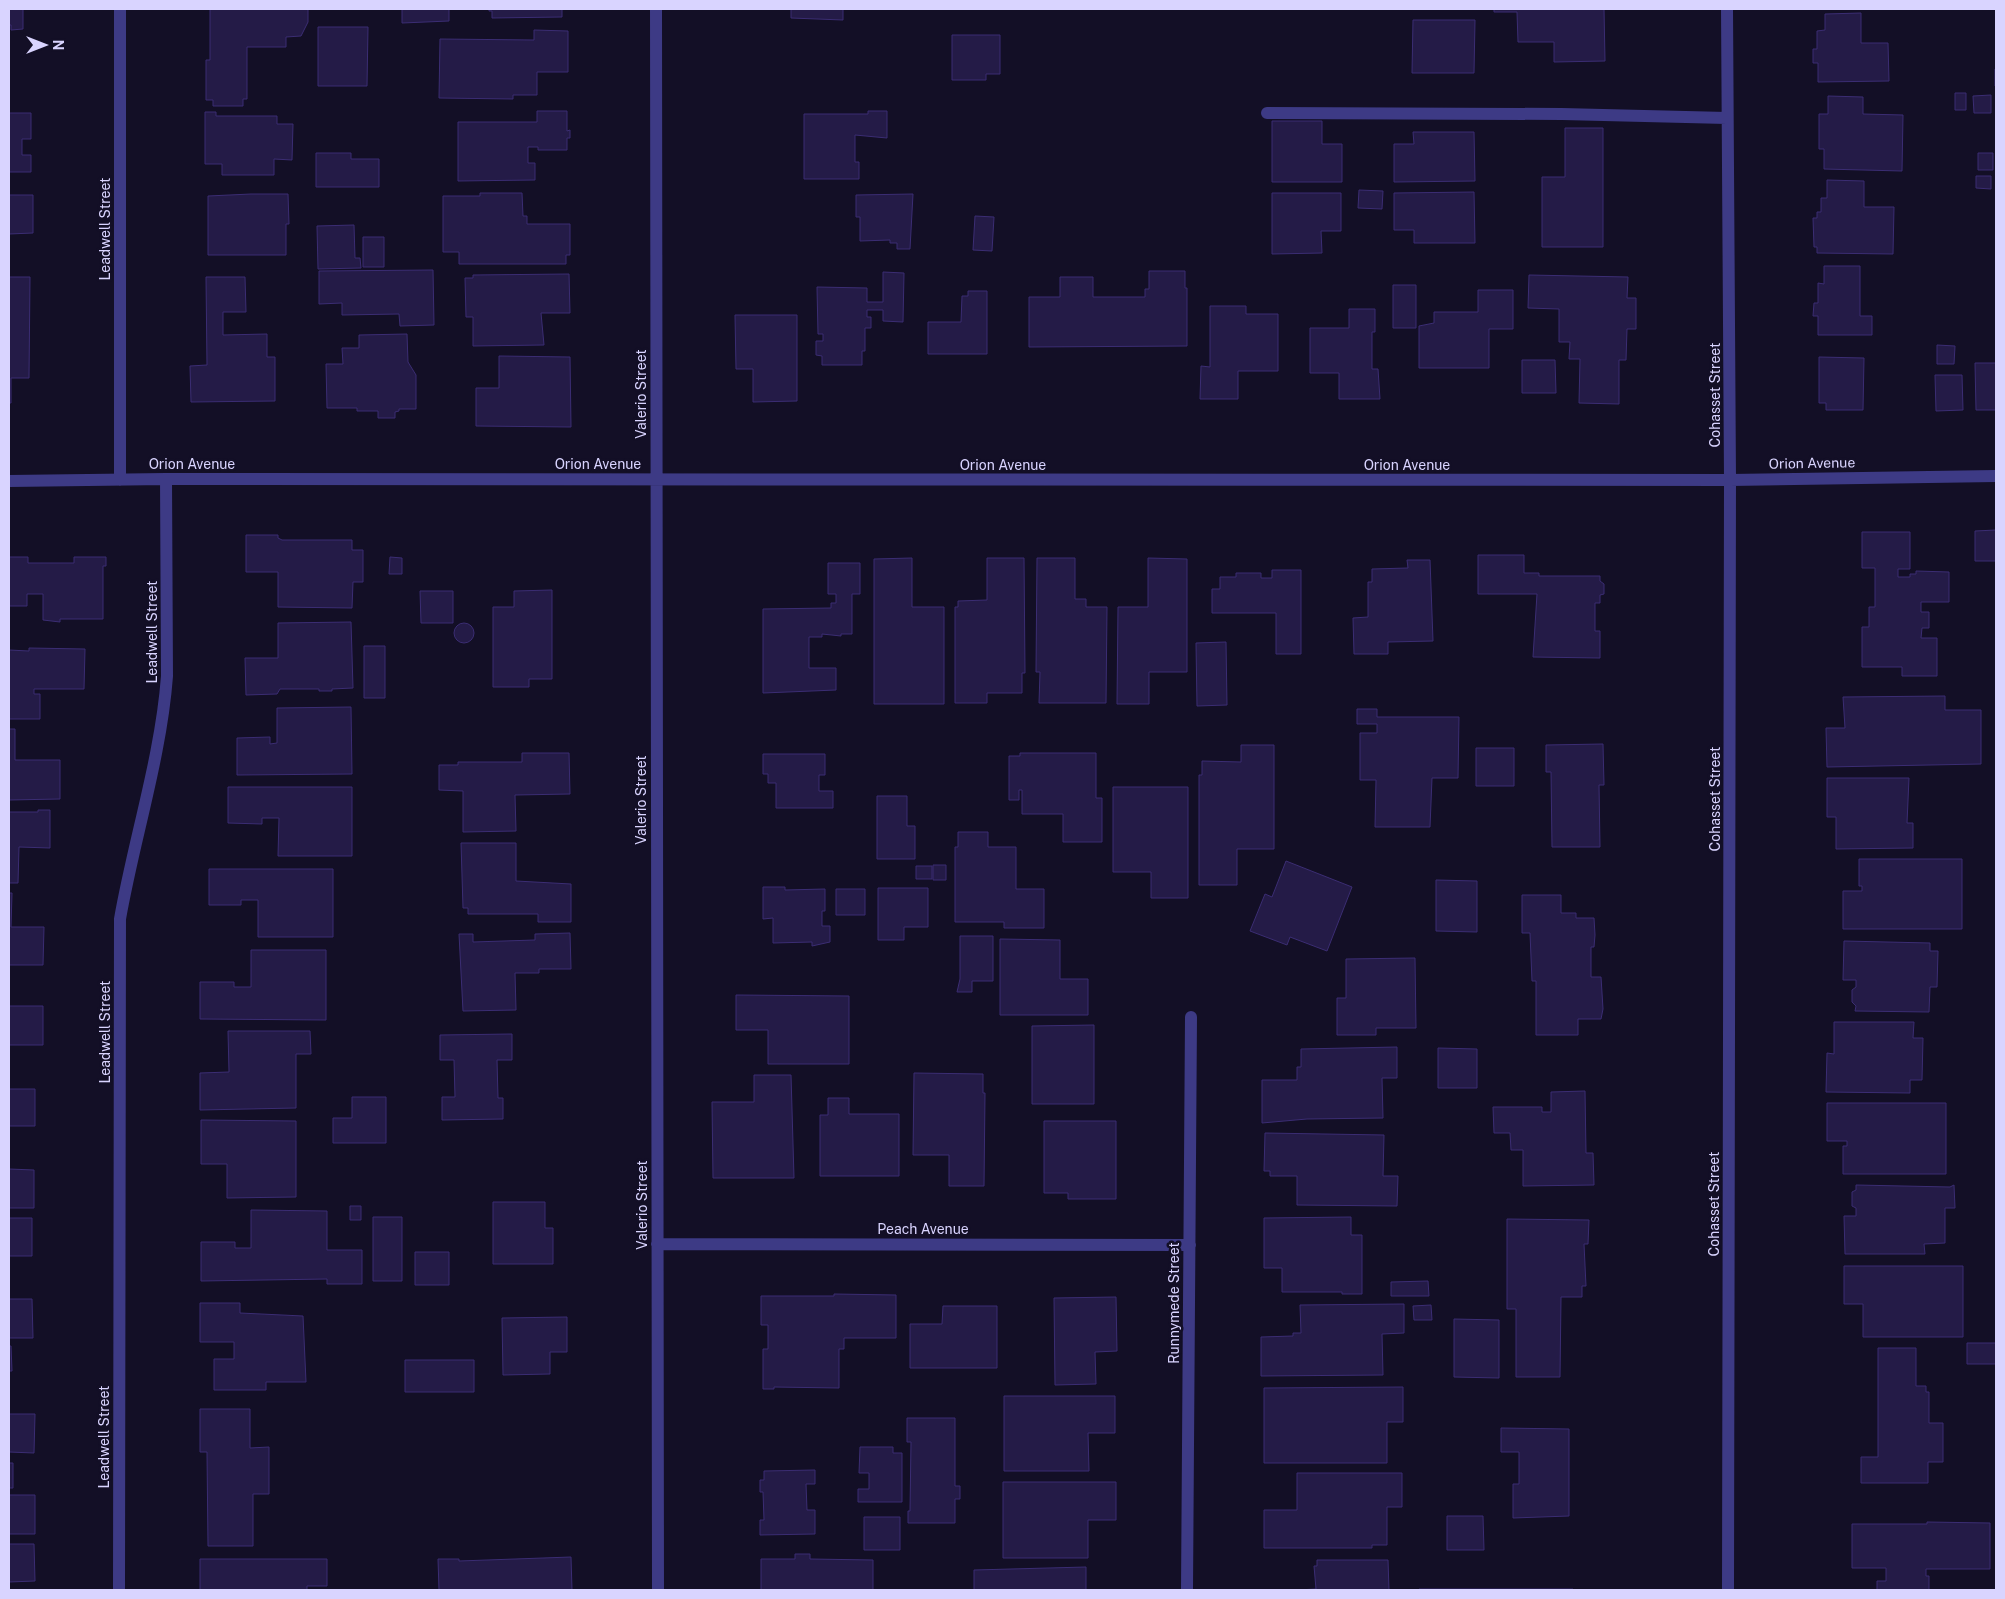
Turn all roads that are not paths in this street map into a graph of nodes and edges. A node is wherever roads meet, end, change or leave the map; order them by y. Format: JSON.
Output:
{"nodes":[{"id":1,"x":120,"y":9,"type":"edge"},
{"id":2,"x":656,"y":9,"type":"edge"},
{"id":3,"x":1727,"y":9,"type":"edge"},
{"id":4,"x":1267,"y":113,"type":"dead end"},
{"id":5,"x":1727,"y":118,"type":"junction"},
{"id":6,"x":1996,"y":476,"type":"edge"},
{"id":7,"x":166,"y":478,"type":"junction"},
{"id":8,"x":120,"y":480,"type":"junction"},
{"id":9,"x":655,"y":480,"type":"junction"},
{"id":10,"x":1730,"y":480,"type":"junction"},
{"id":11,"x":9,"y":481,"type":"edge"},
{"id":12,"x":1191,"y":1017,"type":"dead end"},
{"id":13,"x":657,"y":1244,"type":"junction"},
{"id":14,"x":1190,"y":1245,"type":"junction"},
{"id":15,"x":119,"y":1590,"type":"edge"},
{"id":16,"x":658,"y":1590,"type":"edge"},
{"id":17,"x":1187,"y":1590,"type":"edge"},
{"id":18,"x":1728,"y":1590,"type":"edge"}],
"edges":[{"from":1,"to":8,"type":"street","name":"Leadwell Street"},
{"from":2,"to":9,"type":"street","name":"Valerio Street"},
{"from":3,"to":5,"type":"street","name":"Cohasset Street"},
{"from":4,"to":5,"type":"street"},
{"from":5,"to":10,"type":"street","name":"Cohasset Street"},
{"from":6,"to":10,"type":"street","name":"Orion Avenue"},
{"from":7,"to":8,"type":"street","name":"Orion Avenue"},
{"from":7,"to":9,"type":"street","name":"Orion Avenue"},
{"from":7,"to":15,"type":"street","name":"Leadwell Street"},
{"from":8,"to":11,"type":"street","name":"Orion Avenue"},
{"from":9,"to":10,"type":"street","name":"Orion Avenue"},
{"from":9,"to":13,"type":"street","name":"Valerio Street"},
{"from":10,"to":18,"type":"street","name":"Cohasset Street"},
{"from":12,"to":14,"type":"street","name":"Runnymede Street"},
{"from":13,"to":14,"type":"street","name":"Peach Avenue"},
{"from":13,"to":16,"type":"street","name":"Valerio Street"},
{"from":14,"to":17,"type":"street","name":"Runnymede Street"}]}
